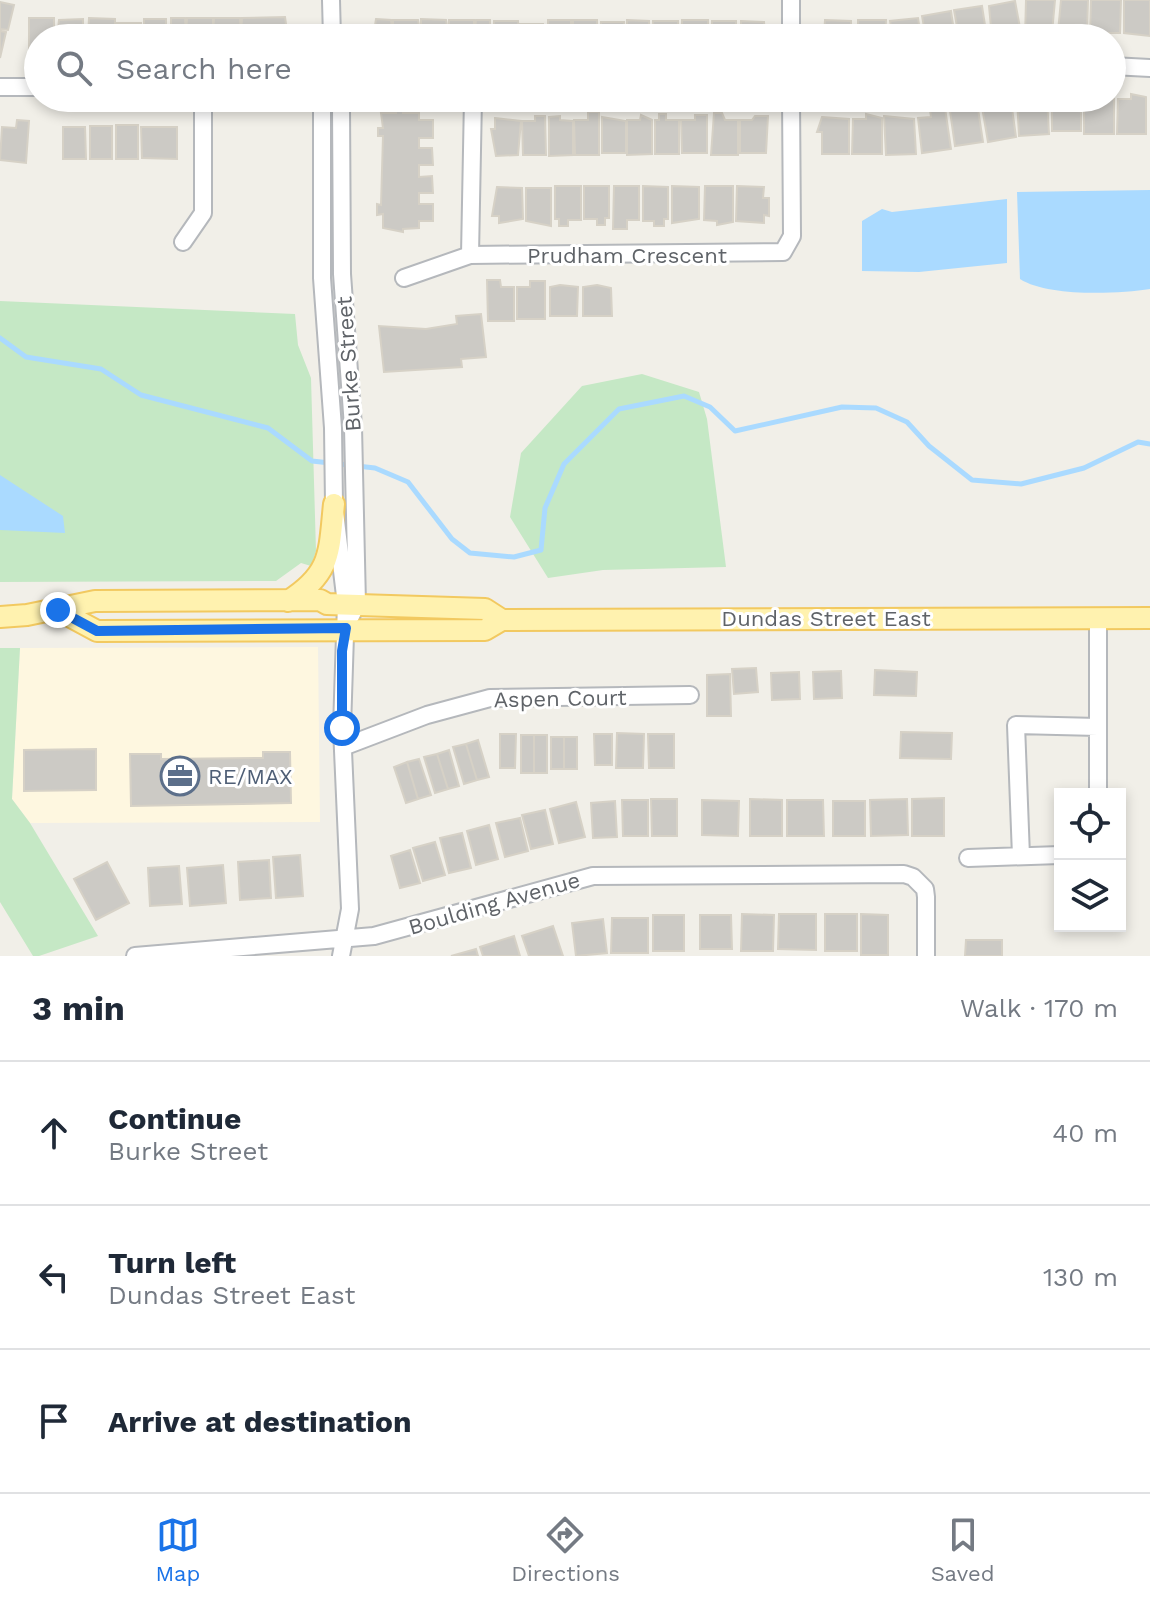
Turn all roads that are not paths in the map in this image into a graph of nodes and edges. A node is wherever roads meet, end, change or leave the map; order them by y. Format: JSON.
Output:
{"nodes":[{"id":1,"x":331,"y":0,"type":"edge"},
{"id":2,"x":791,"y":0,"type":"edge"},
{"id":3,"x":332,"y":24,"type":"edge"},
{"id":4,"x":791,"y":24,"type":"edge"},
{"id":5,"x":1126,"y":67,"type":"edge"},
{"id":6,"x":1150,"y":68,"type":"edge"},
{"id":7,"x":0,"y":87,"type":"edge"},
{"id":8,"x":24,"y":87,"type":"edge"},
{"id":9,"x":203,"y":112,"type":"edge"},
{"id":10,"x":322,"y":112,"type":"edge"},
{"id":11,"x":341,"y":112,"type":"edge"},
{"id":12,"x":473,"y":112,"type":"edge"},
{"id":13,"x":791,"y":112,"type":"edge"},
{"id":14,"x":183,"y":242,"type":"dead end"},
{"id":15,"x":470,"y":255,"type":"junction"},
{"id":16,"x":404,"y":278,"type":"dead end"},
{"id":17,"x":344,"y":503,"type":"junction"},
{"id":18,"x":288,"y":601,"type":"junction"},
{"id":19,"x":351,"y":604,"type":"junction"},
{"id":20,"x":58,"y":610,"type":"junction"},
{"id":21,"x":0,"y":617,"type":"edge"},
{"id":22,"x":1098,"y":618,"type":"junction"},
{"id":23,"x":1150,"y":618,"type":"edge"},
{"id":24,"x":502,"y":620,"type":"junction"},
{"id":25,"x":345,"y":637,"type":"junction"},
{"id":26,"x":690,"y":695,"type":"dead end"},
{"id":27,"x":1098,"y":727,"type":"junction"},
{"id":28,"x":343,"y":747,"type":"junction"},
{"id":29,"x":1098,"y":788,"type":"edge"},
{"id":30,"x":1054,"y":855,"type":"edge"},
{"id":31,"x":1021,"y":856,"type":"junction"},
{"id":32,"x":968,"y":858,"type":"dead end"},
{"id":33,"x":343,"y":948,"type":"edge"},
{"id":34,"x":135,"y":956,"type":"edge"},
{"id":35,"x":926,"y":956,"type":"edge"}],
"edges":[{"from":1,"to":3,"type":"street"},
{"from":2,"to":4,"type":"street"},
{"from":5,"to":6,"type":"street"},
{"from":7,"to":8,"type":"street"},
{"from":9,"to":14,"type":"street"},
{"from":10,"to":17,"type":"street","name":"Burke Street"},
{"from":11,"to":17,"type":"street","name":"Burke Street"},
{"from":12,"to":15,"type":"street"},
{"from":13,"to":15,"type":"street","name":"Prudham Crescent"},
{"from":15,"to":16,"type":"street"},
{"from":17,"to":18,"type":"main road"},
{"from":17,"to":19,"type":"street"},
{"from":18,"to":19,"type":"main road","name":"Dundas Street East"},
{"from":18,"to":20,"type":"main road","name":"Dundas Street East"},
{"from":19,"to":24,"type":"main road","name":"Dundas Street East"},
{"from":19,"to":25,"type":"street"},
{"from":20,"to":21,"type":"main road","name":"Dundas Street East"},
{"from":20,"to":25,"type":"main road","name":"Dundas Street East"},
{"from":22,"to":23,"type":"main road","name":"Dundas Street East"},
{"from":22,"to":24,"type":"main road","name":"Dundas Street East"},
{"from":22,"to":27,"type":"street"},
{"from":24,"to":25,"type":"main road","name":"Dundas Street East"},
{"from":25,"to":28,"type":"street"},
{"from":26,"to":28,"type":"street","name":"Aspen Court"},
{"from":27,"to":29,"type":"street"},
{"from":27,"to":31,"type":"street"},
{"from":28,"to":33,"type":"street"},
{"from":30,"to":31,"type":"street"},
{"from":31,"to":32,"type":"street"},
{"from":33,"to":34,"type":"street","name":"Boulding Avenue"},
{"from":33,"to":35,"type":"street","name":"Boulding Avenue"}]}
